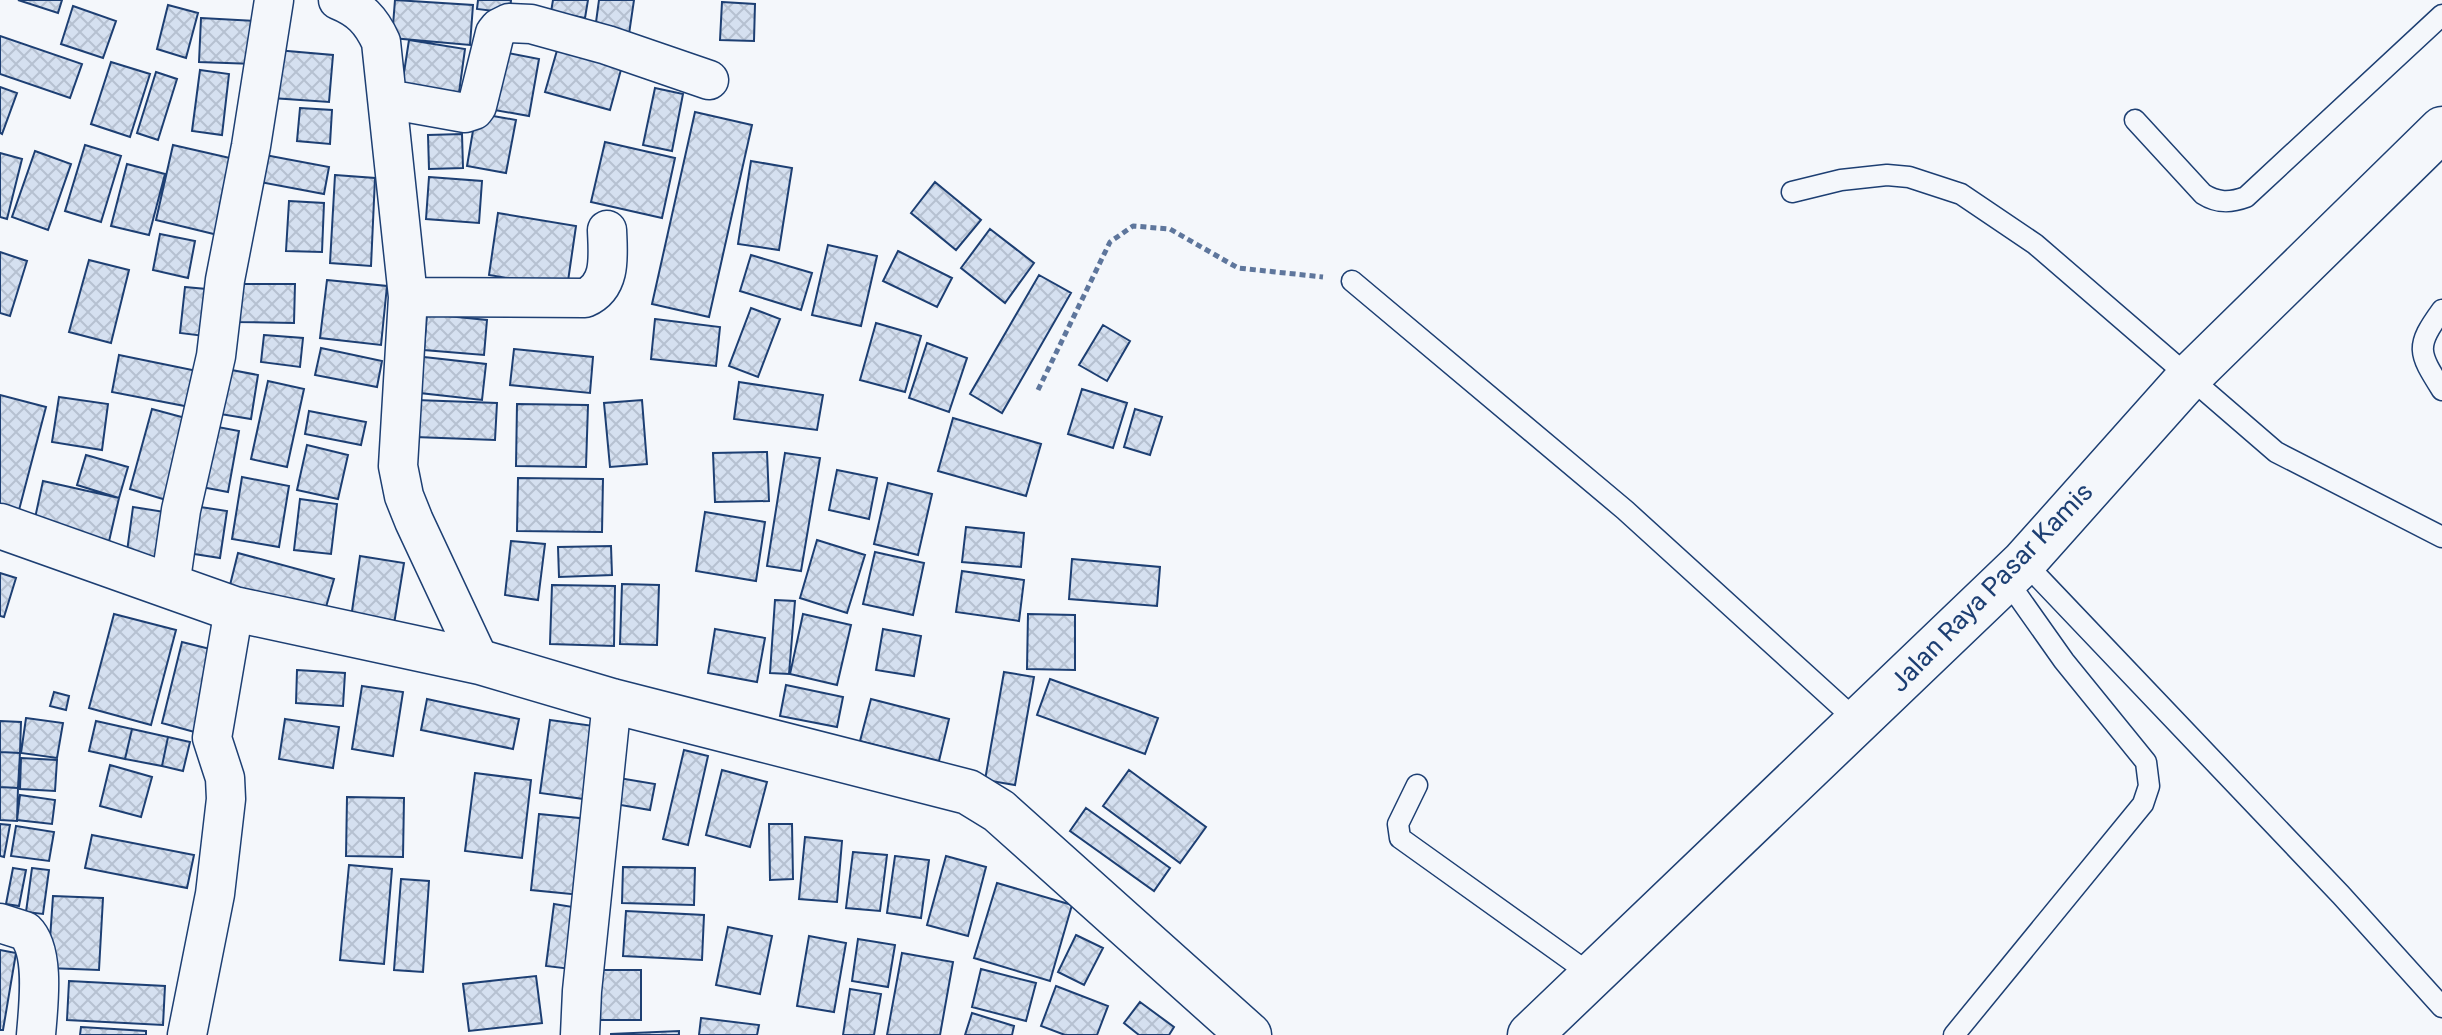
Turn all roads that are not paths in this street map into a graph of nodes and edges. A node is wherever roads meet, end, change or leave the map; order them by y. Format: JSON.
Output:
{"nodes":[{"id":1,"x":274,"y":0,"type":"edge"},
{"id":2,"x":338,"y":0,"type":"edge"},
{"id":3,"x":2442,"y":15,"type":"edge"},
{"id":4,"x":709,"y":80,"type":"dead end"},
{"id":5,"x":387,"y":99,"type":"junction"},
{"id":6,"x":2135,"y":120,"type":"dead end"},
{"id":7,"x":2442,"y":129,"type":"edge"},
{"id":8,"x":1792,"y":192,"type":"dead end"},
{"id":9,"x":607,"y":230,"type":"dead end"},
{"id":10,"x":1352,"y":281,"type":"road end"},
{"id":11,"x":408,"y":297,"type":"junction"},
{"id":12,"x":2442,"y":310,"type":"edge"},
{"id":13,"x":2190,"y":376,"type":"junction"},
{"id":14,"x":2442,"y":390,"type":"edge"},
{"id":15,"x":0,"y":526,"type":"edge"},
{"id":16,"x":2442,"y":537,"type":"edge"},
{"id":17,"x":2015,"y":571,"type":"junction"},
{"id":18,"x":170,"y":586,"type":"junction"},
{"id":19,"x":234,"y":609,"type":"junction"},
{"id":20,"x":480,"y":662,"type":"junction"},
{"id":21,"x":612,"y":701,"type":"junction"},
{"id":22,"x":1858,"y":722,"type":"junction"},
{"id":23,"x":1417,"y":785,"type":"dead end"},
{"id":24,"x":0,"y":923,"type":"edge"},
{"id":25,"x":1593,"y":976,"type":"junction"},
{"id":26,"x":2442,"y":1007,"type":"edge"},
{"id":27,"x":36,"y":1035,"type":"edge"},
{"id":28,"x":187,"y":1035,"type":"edge"},
{"id":29,"x":580,"y":1035,"type":"edge"},
{"id":30,"x":1249,"y":1035,"type":"edge"},
{"id":31,"x":1530,"y":1035,"type":"edge"},
{"id":32,"x":1954,"y":1035,"type":"edge"}],
"edges":[{"from":1,"to":18,"type":"street"},
{"from":2,"to":5,"type":"street"},
{"from":3,"to":6,"type":"lane"},
{"from":4,"to":5,"type":"street"},
{"from":5,"to":11,"type":"street"},
{"from":7,"to":13,"type":"street","name":"Jalan Raya Pasar Kamis"},
{"from":8,"to":13,"type":"lane"},
{"from":9,"to":11,"type":"street"},
{"from":10,"to":22,"type":"lane"},
{"from":11,"to":20,"type":"street"},
{"from":12,"to":14,"type":"lane"},
{"from":13,"to":16,"type":"lane"},
{"from":13,"to":17,"type":"street","name":"Jalan Raya Pasar Kamis"},
{"from":15,"to":18,"type":"street"},
{"from":17,"to":22,"type":"street","name":"Jalan Raya Pasar Kamis"},
{"from":17,"to":26,"type":"lane"},
{"from":17,"to":32,"type":"lane"},
{"from":18,"to":19,"type":"street"},
{"from":19,"to":20,"type":"street"},
{"from":19,"to":28,"type":"street"},
{"from":20,"to":21,"type":"street"},
{"from":21,"to":29,"type":"street"},
{"from":21,"to":30,"type":"street"},
{"from":22,"to":25,"type":"street","name":"Jalan Raya Pasar Kamis"},
{"from":23,"to":25,"type":"lane"},
{"from":24,"to":27,"type":"street"},
{"from":25,"to":31,"type":"street","name":"Jalan Raya Pasar Kamis"}]}
